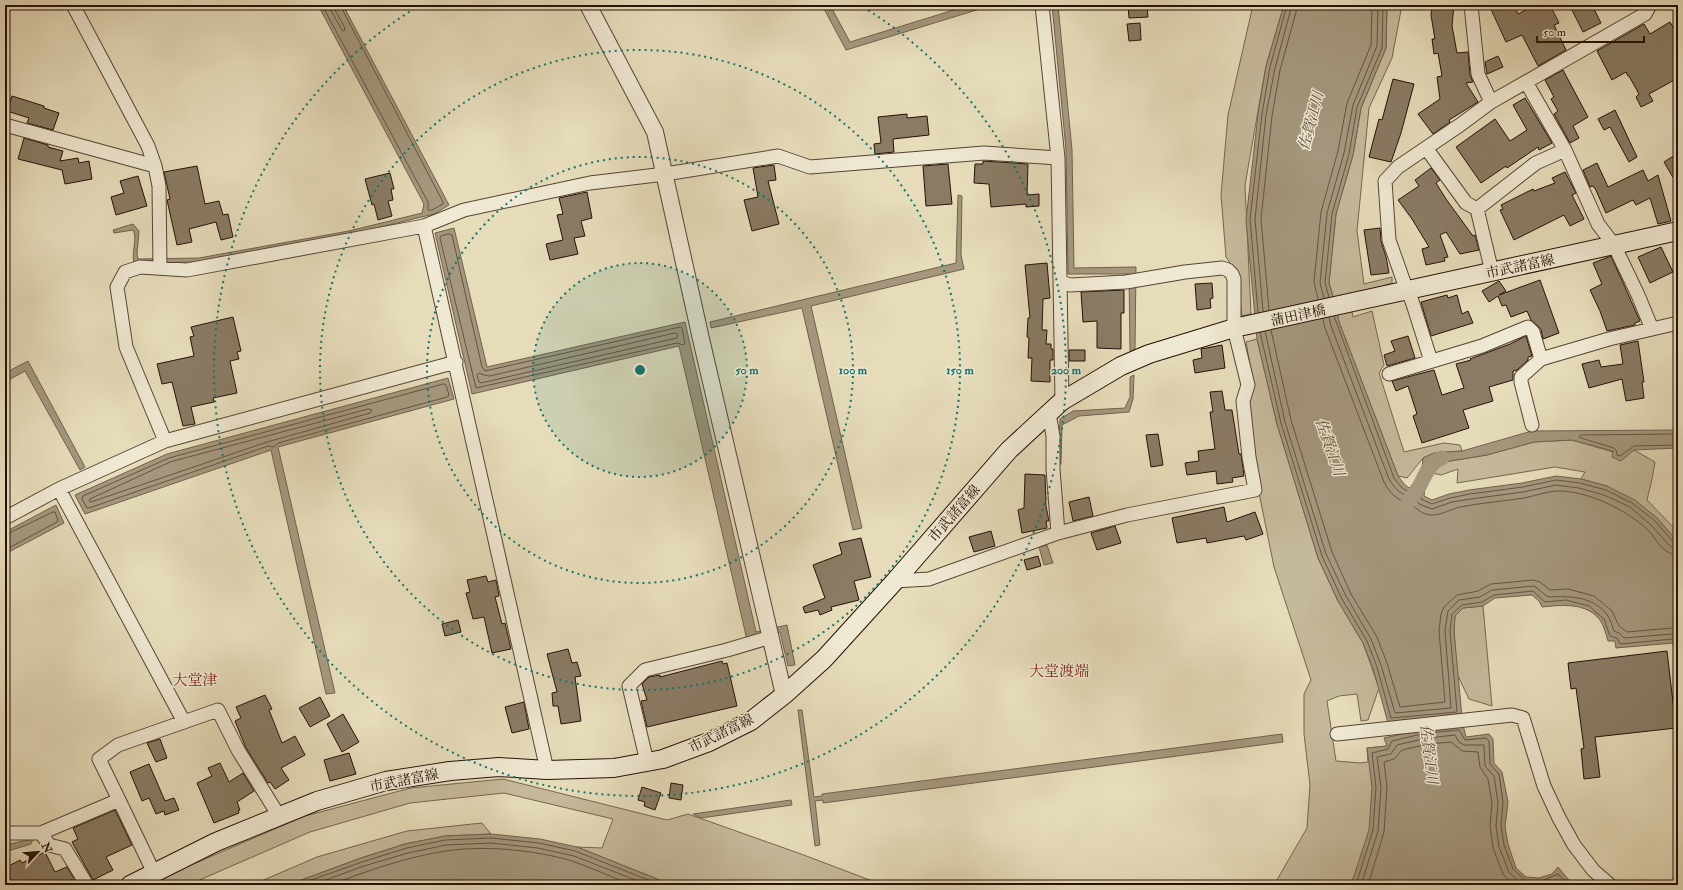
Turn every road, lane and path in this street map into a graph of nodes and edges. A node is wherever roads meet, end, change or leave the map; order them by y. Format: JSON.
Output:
{"nodes":[{"id":1,"x":73,"y":5,"type":"edge"},
{"id":2,"x":588,"y":5,"type":"edge"},
{"id":3,"x":1042,"y":5,"type":"edge"},
{"id":4,"x":1471,"y":5,"type":"edge"},
{"id":5,"x":1649,"y":5,"type":"edge"},
{"id":6,"x":1526,"y":82,"type":"junction"},
{"id":7,"x":1490,"y":102,"type":"junction"},
{"id":8,"x":5,"y":124,"type":"edge"},
{"id":9,"x":1426,"y":148,"type":"junction"},
{"id":10,"x":1565,"y":150,"type":"junction"},
{"id":11,"x":1058,"y":158,"type":"junction"},
{"id":12,"x":155,"y":166,"type":"junction"},
{"id":13,"x":665,"y":174,"type":"junction"},
{"id":14,"x":1477,"y":209,"type":"junction"},
{"id":15,"x":424,"y":226,"type":"junction"},
{"id":16,"x":1678,"y":231,"type":"edge"},
{"id":17,"x":1614,"y":245,"type":"junction"},
{"id":18,"x":159,"y":262,"type":"junction"},
{"id":19,"x":1492,"y":272,"type":"junction"},
{"id":20,"x":1061,"y":282,"type":"junction"},
{"id":21,"x":1407,"y":291,"type":"junction"},
{"id":22,"x":1362,"y":301,"type":"joint"},
{"id":23,"x":1678,"y":324,"type":"edge"},
{"id":24,"x":1234,"y":328,"type":"junction"},
{"id":25,"x":1652,"y":329,"type":"junction"},
{"id":26,"x":1541,"y":359,"type":"junction"},
{"id":27,"x":1431,"y":361,"type":"junction"},
{"id":28,"x":456,"y":362,"type":"junction"},
{"id":29,"x":1389,"y":374,"type":"dead end"},
{"id":30,"x":1062,"y":401,"type":"junction"},
{"id":31,"x":1049,"y":413,"type":"junction"},
{"id":32,"x":1532,"y":425,"type":"dead end"},
{"id":33,"x":165,"y":441,"type":"junction"},
{"id":34,"x":60,"y":489,"type":"junction"},
{"id":35,"x":5,"y":518,"type":"edge"},
{"id":36,"x":1058,"y":533,"type":"junction"},
{"id":37,"x":895,"y":581,"type":"junction"},
{"id":38,"x":769,"y":631,"type":"junction"},
{"id":39,"x":784,"y":695,"type":"junction"},
{"id":40,"x":184,"y":722,"type":"junction"},
{"id":41,"x":1337,"y":734,"type":"dead end"},
{"id":42,"x":647,"y":762,"type":"junction"},
{"id":43,"x":547,"y":770,"type":"junction"},
{"id":44,"x":119,"y":800,"type":"junction"},
{"id":45,"x":279,"y":816,"type":"junction"},
{"id":46,"x":5,"y":832,"type":"edge"},
{"id":47,"x":41,"y":833,"type":"junction"},
{"id":48,"x":154,"y":873,"type":"junction"},
{"id":49,"x":87,"y":885,"type":"edge"},
{"id":50,"x":130,"y":885,"type":"edge"},
{"id":51,"x":1610,"y":885,"type":"edge"}],
"edges":[{"from":1,"to":12,"type":"street"},
{"from":2,"to":13,"type":"street"},
{"from":3,"to":11,"type":"street"},
{"from":4,"to":7,"type":"street"},
{"from":5,"to":6,"type":"street"},
{"from":6,"to":7,"type":"street"},
{"from":6,"to":10,"type":"street"},
{"from":7,"to":9,"type":"street"},
{"from":8,"to":12,"type":"street"},
{"from":9,"to":14,"type":"street"},
{"from":9,"to":21,"type":"street"},
{"from":10,"to":14,"type":"street"},
{"from":10,"to":17,"type":"street"},
{"from":11,"to":13,"type":"street"},
{"from":11,"to":20,"type":"street"},
{"from":12,"to":18,"type":"street"},
{"from":13,"to":15,"type":"street"},
{"from":13,"to":38,"type":"street"},
{"from":14,"to":19,"type":"street"},
{"from":15,"to":18,"type":"street"},
{"from":15,"to":28,"type":"street"},
{"from":16,"to":17,"type":"main road","name":"市武諸富線"},
{"from":17,"to":19,"type":"main road","name":"市武諸富線"},
{"from":17,"to":25,"type":"street"},
{"from":18,"to":33,"type":"street"},
{"from":19,"to":21,"type":"main road","name":"市武諸富線"},
{"from":20,"to":24,"type":"street"},
{"from":20,"to":30,"type":"street"},
{"from":21,"to":22,"type":"main road","name":"市武諸富線"},
{"from":21,"to":27,"type":"street"},
{"from":22,"to":24,"type":"main road","name":"蒲田津橋"},
{"from":23,"to":25,"type":"street"},
{"from":24,"to":30,"type":"main road","name":"市武諸富線"},
{"from":24,"to":36,"type":"street"},
{"from":25,"to":26,"type":"street"},
{"from":26,"to":27,"type":"street"},
{"from":26,"to":32,"type":"street"},
{"from":27,"to":29,"type":"street"},
{"from":28,"to":33,"type":"street"},
{"from":28,"to":43,"type":"street"},
{"from":30,"to":31,"type":"main road","name":"市武諸富線"},
{"from":31,"to":36,"type":"street"},
{"from":31,"to":37,"type":"main road","name":"市武諸富線"},
{"from":33,"to":34,"type":"street"},
{"from":34,"to":35,"type":"street"},
{"from":34,"to":40,"type":"street"},
{"from":36,"to":37,"type":"street"},
{"from":37,"to":39,"type":"main road","name":"市武諸富線"},
{"from":38,"to":39,"type":"street"},
{"from":38,"to":42,"type":"street"},
{"from":39,"to":42,"type":"main road","name":"市武諸富線"},
{"from":40,"to":44,"type":"street"},
{"from":40,"to":45,"type":"street"},
{"from":41,"to":51,"type":"street"},
{"from":42,"to":43,"type":"main road","name":"市武諸富線"},
{"from":43,"to":45,"type":"main road","name":"市武諸富線"},
{"from":44,"to":47,"type":"street"},
{"from":44,"to":48,"type":"street"},
{"from":45,"to":48,"type":"main road","name":"市武諸富線"},
{"from":46,"to":47,"type":"street"},
{"from":47,"to":49,"type":"street"},
{"from":48,"to":50,"type":"main road","name":"市武諸富線"}]}
